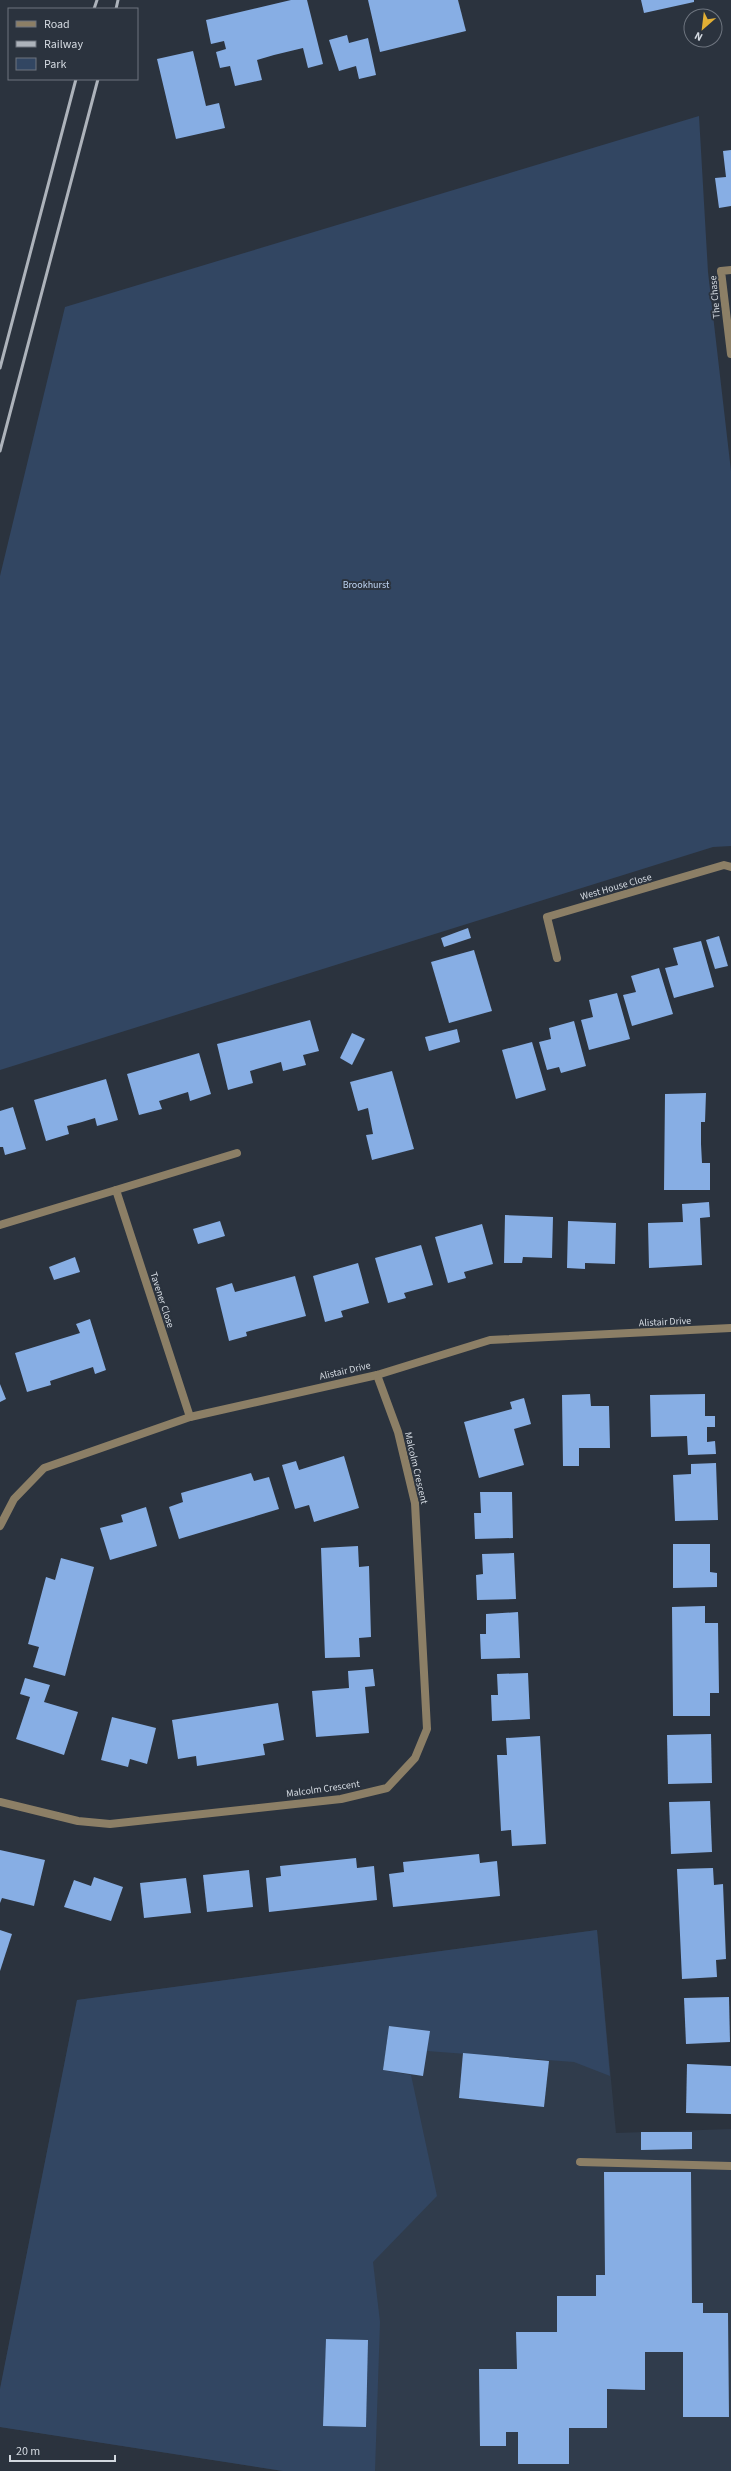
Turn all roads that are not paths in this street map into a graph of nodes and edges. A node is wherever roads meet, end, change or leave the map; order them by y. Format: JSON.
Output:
{"nodes":[{"id":1,"x":731,"y":270,"type":"edge"},
{"id":2,"x":731,"y":354,"type":"edge"},
{"id":3,"x":731,"y":867,"type":"edge"},
{"id":4,"x":557,"y":958,"type":"dead end"},
{"id":5,"x":237,"y":1153,"type":"dead end"},
{"id":6,"x":116,"y":1190,"type":"junction"},
{"id":7,"x":0,"y":1225,"type":"edge"},
{"id":8,"x":731,"y":1328,"type":"edge"},
{"id":9,"x":377,"y":1375,"type":"junction"},
{"id":10,"x":190,"y":1417,"type":"junction"},
{"id":11,"x":0,"y":1526,"type":"edge"},
{"id":12,"x":0,"y":1802,"type":"edge"},
{"id":13,"x":580,"y":2162,"type":"dead end"},
{"id":14,"x":731,"y":2166,"type":"edge"}],
"edges":[{"from":1,"to":2,"type":"street","name":"The Chase"},
{"from":3,"to":4,"type":"street","name":"West House Close"},
{"from":5,"to":6,"type":"street"},
{"from":6,"to":7,"type":"street"},
{"from":6,"to":10,"type":"street","name":"Tavener Close"},
{"from":8,"to":9,"type":"street","name":"Alistair Drive"},
{"from":9,"to":10,"type":"street","name":"Alistair Drive"},
{"from":9,"to":12,"type":"street","name":"Malcolm Crescent"},
{"from":10,"to":11,"type":"street","name":"Alistair Drive"},
{"from":13,"to":14,"type":"street"}]}
